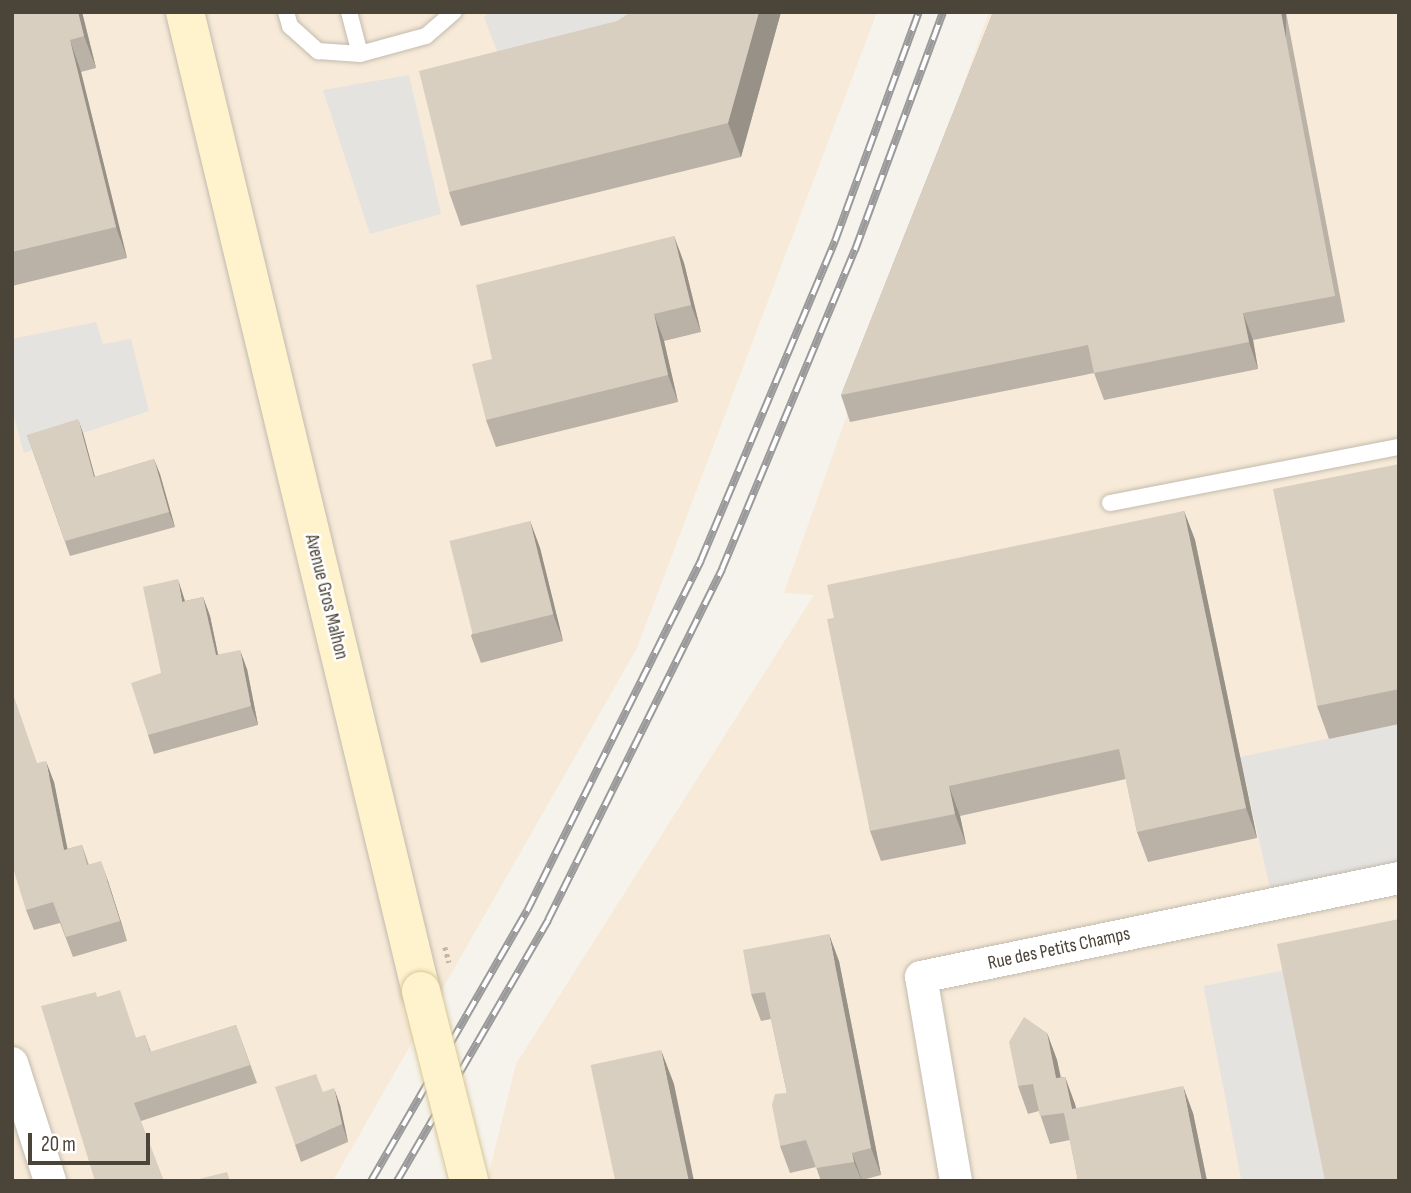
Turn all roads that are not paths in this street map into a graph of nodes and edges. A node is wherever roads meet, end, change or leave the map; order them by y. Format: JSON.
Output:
{"nodes":[{"id":1,"x":186,"y":12,"type":"edge"},
{"id":2,"x":286,"y":12,"type":"edge"},
{"id":3,"x":349,"y":12,"type":"edge"},
{"id":4,"x":454,"y":12,"type":"edge"},
{"id":5,"x":360,"y":54,"type":"junction"},
{"id":6,"x":1399,"y":447,"type":"edge"},
{"id":7,"x":1110,"y":503,"type":"dead end"},
{"id":8,"x":1399,"y":878,"type":"edge"},
{"id":9,"x":12,"y":1063,"type":"edge"},
{"id":10,"x":50,"y":1181,"type":"edge"},
{"id":11,"x":469,"y":1181,"type":"edge"},
{"id":12,"x":956,"y":1181,"type":"edge"}],
"edges":[{"from":1,"to":11,"type":"main road","name":"Avenue Gros Malhon","bridge":true},
{"from":2,"to":5,"type":"lane"},
{"from":3,"to":5,"type":"lane"},
{"from":4,"to":5,"type":"lane"},
{"from":6,"to":7,"type":"lane"},
{"from":8,"to":12,"type":"street","name":"Rue des Petits Champs"},
{"from":9,"to":10,"type":"street"}]}
